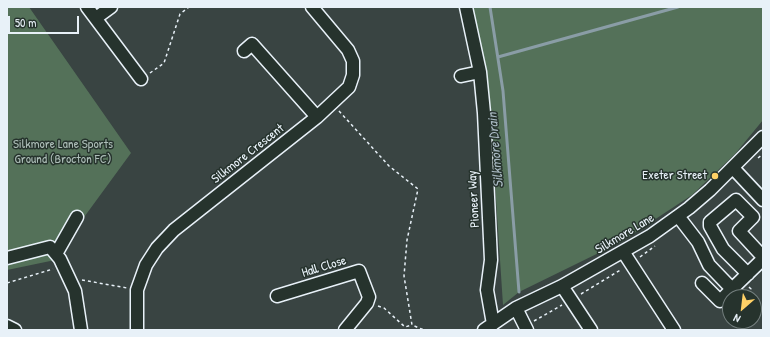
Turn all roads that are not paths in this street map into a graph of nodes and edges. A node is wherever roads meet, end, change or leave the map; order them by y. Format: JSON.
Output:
{"nodes":[{"id":1,"x":87,"y":7,"type":"edge"},
{"id":2,"x":111,"y":7,"type":"edge"},
{"id":3,"x":312,"y":7,"type":"edge"},
{"id":4,"x":466,"y":7,"type":"edge"},
{"id":5,"x":96,"y":18,"type":"junction"},
{"id":6,"x":244,"y":50,"type":"dead end"},
{"id":7,"x":480,"y":72,"type":"junction"},
{"id":8,"x":461,"y":76,"type":"dead end"},
{"id":9,"x":142,"y":79,"type":"road end"},
{"id":10,"x":317,"y":117,"type":"junction"},
{"id":11,"x":763,"y":137,"type":"edge"},
{"id":12,"x":733,"y":168,"type":"junction"},
{"id":13,"x":763,"y":200,"type":"edge"},
{"id":14,"x":678,"y":216,"type":"junction"},
{"id":15,"x":77,"y":217,"type":"dead end"},
{"id":16,"x":624,"y":253,"type":"junction"},
{"id":17,"x":56,"y":254,"type":"junction"},
{"id":18,"x":7,"y":258,"type":"edge"},
{"id":19,"x":763,"y":258,"type":"edge"},
{"id":20,"x":747,"y":280,"type":"junction"},
{"id":21,"x":702,"y":283,"type":"dead end"},
{"id":22,"x":562,"y":286,"type":"junction"},
{"id":23,"x":732,"y":289,"type":"joint"},
{"id":24,"x":277,"y":296,"type":"dead end"},
{"id":25,"x":722,"y":299,"type":"edge"},
{"id":26,"x":516,"y":308,"type":"junction"},
{"id":27,"x":7,"y":326,"type":"edge"},
{"id":28,"x":531,"y":326,"type":"edge"},
{"id":29,"x":488,"y":327,"type":"edge"},
{"id":30,"x":15,"y":330,"type":"edge"},
{"id":31,"x":80,"y":330,"type":"edge"},
{"id":32,"x":137,"y":330,"type":"edge"},
{"id":33,"x":346,"y":330,"type":"edge"},
{"id":34,"x":591,"y":330,"type":"edge"},
{"id":35,"x":674,"y":330,"type":"edge"}],
"edges":[{"from":1,"to":5,"type":"street"},
{"from":2,"to":5,"type":"street"},
{"from":3,"to":10,"type":"street","name":"Silkmore Crescent"},
{"from":4,"to":7,"type":"street","name":"Pioneer Way"},
{"from":5,"to":9,"type":"street"},
{"from":6,"to":10,"type":"street"},
{"from":7,"to":8,"type":"street"},
{"from":7,"to":29,"type":"street","name":"Pioneer Way"},
{"from":10,"to":32,"type":"street","name":"Silkmore Crescent"},
{"from":11,"to":12,"type":"street","name":"Silkmore Lane"},
{"from":12,"to":13,"type":"street"},
{"from":12,"to":14,"type":"street","name":"Silkmore Lane"},
{"from":14,"to":16,"type":"street","name":"Silkmore Lane"},
{"from":14,"to":23,"type":"street"},
{"from":15,"to":17,"type":"street"},
{"from":16,"to":22,"type":"street","name":"Silkmore Lane"},
{"from":16,"to":35,"type":"street"},
{"from":17,"to":18,"type":"street"},
{"from":17,"to":31,"type":"street"},
{"from":19,"to":20,"type":"street"},
{"from":19,"to":20,"type":"street"},
{"from":20,"to":23,"type":"street"},
{"from":21,"to":25,"type":"street"},
{"from":22,"to":26,"type":"street","name":"Silkmore Lane"},
{"from":22,"to":34,"type":"street"},
{"from":24,"to":33,"type":"street","name":"Hall Close"},
{"from":26,"to":28,"type":"street"},
{"from":26,"to":29,"type":"street","name":"Silkmore Lane"},
{"from":27,"to":30,"type":"street"}]}
